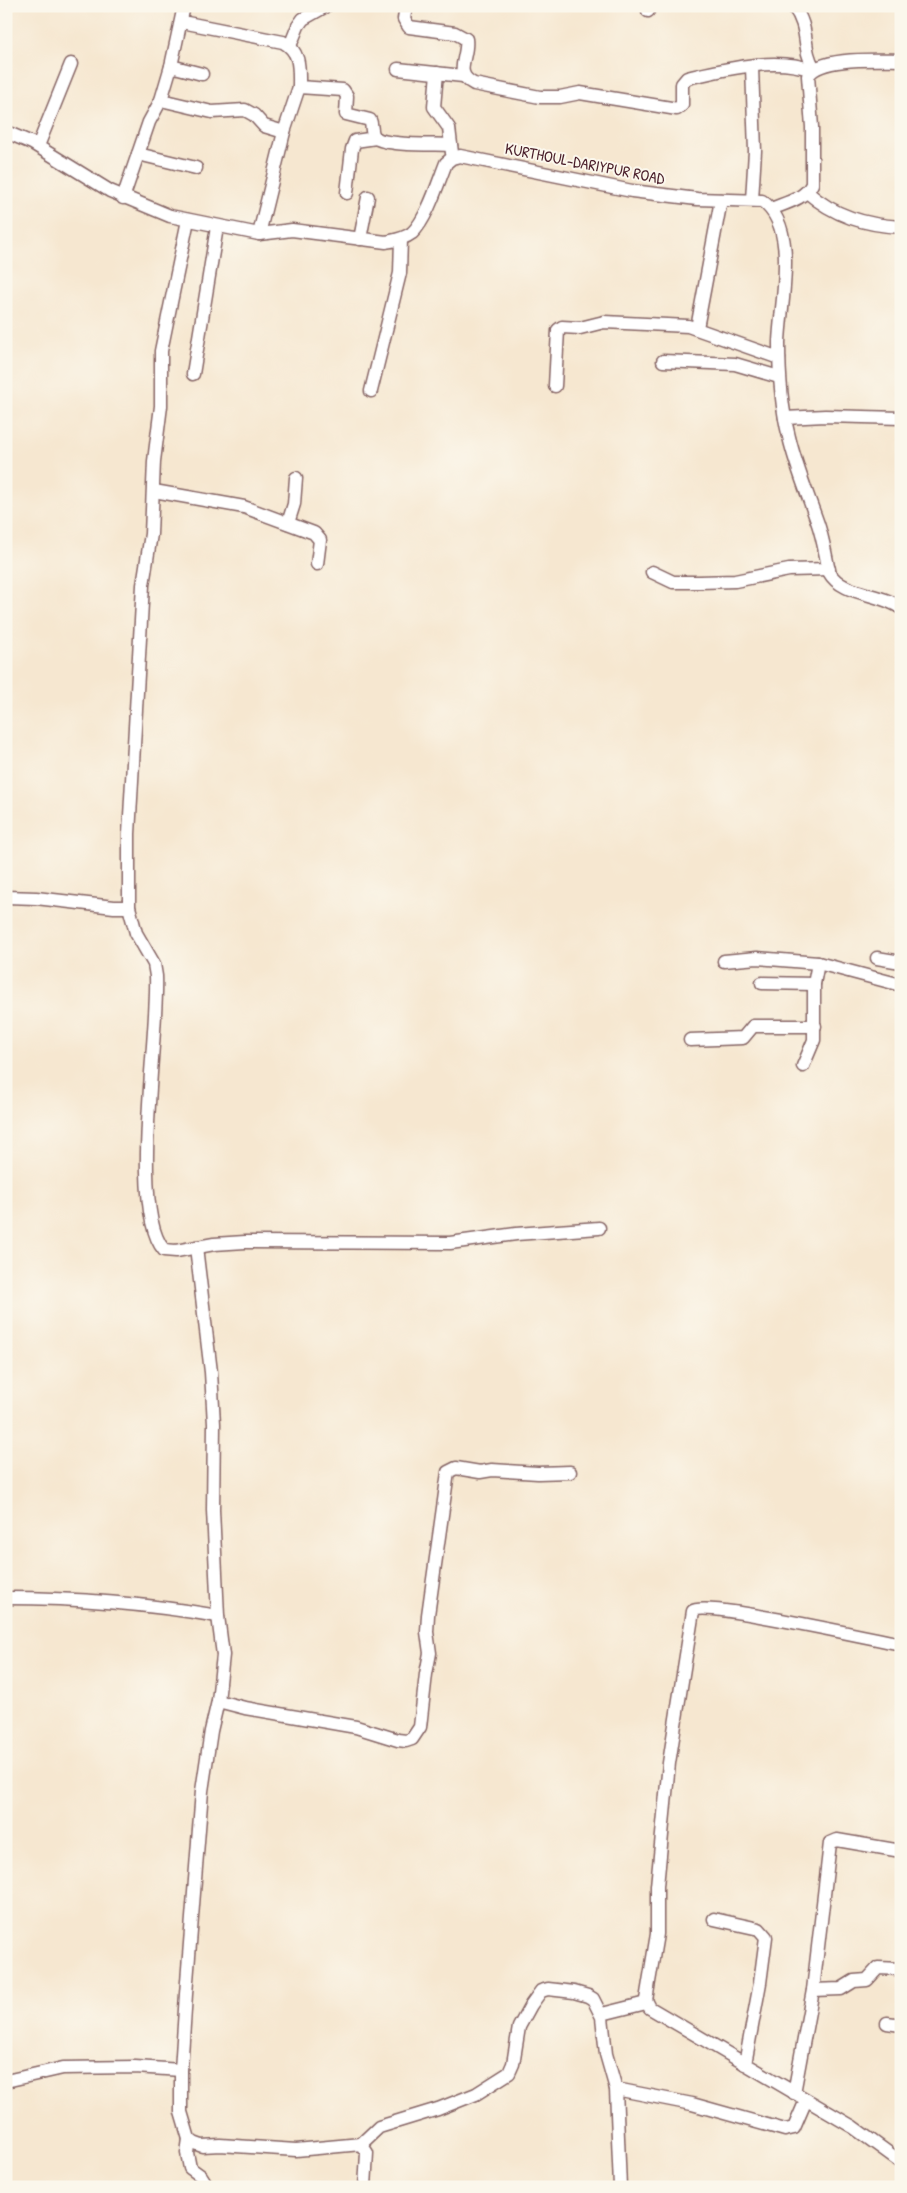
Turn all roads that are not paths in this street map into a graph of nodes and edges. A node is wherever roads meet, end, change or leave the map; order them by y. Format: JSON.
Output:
{"nodes":[{"id":1,"x":184,"y":6,"type":"edge"},
{"id":2,"x":326,"y":6,"type":"edge"},
{"id":3,"x":406,"y":6,"type":"edge"},
{"id":4,"x":793,"y":6,"type":"edge"},
{"id":5,"x":182,"y":22,"type":"junction"},
{"id":6,"x":290,"y":46,"type":"junction"},
{"id":7,"x":901,"y":60,"type":"edge"},
{"id":8,"x":71,"y":64,"type":"dead end"},
{"id":9,"x":171,"y":66,"type":"junction"},
{"id":10,"x":752,"y":67,"type":"junction"},
{"id":11,"x":398,"y":69,"type":"dead end"},
{"id":12,"x":812,"y":69,"type":"junction"},
{"id":13,"x":437,"y":73,"type":"junction"},
{"id":14,"x":202,"y":74,"type":"dead end"},
{"id":15,"x":464,"y":76,"type":"junction"},
{"id":16,"x":299,"y":87,"type":"junction"},
{"id":17,"x":162,"y":100,"type":"junction"},
{"id":18,"x":6,"y":132,"type":"edge"},
{"id":19,"x":284,"y":132,"type":"junction"},
{"id":20,"x":376,"y":138,"type":"junction"},
{"id":21,"x":38,"y":146,"type":"junction"},
{"id":22,"x":452,"y":151,"type":"junction"},
{"id":23,"x":138,"y":154,"type":"junction"},
{"id":24,"x":196,"y":168,"type":"dead end"},
{"id":25,"x":807,"y":192,"type":"junction"},
{"id":26,"x":347,"y":193,"type":"dead end"},
{"id":27,"x":368,"y":197,"type":"dead end"},
{"id":28,"x":123,"y":198,"type":"junction"},
{"id":29,"x":721,"y":200,"type":"junction"},
{"id":30,"x":752,"y":200,"type":"junction"},
{"id":31,"x":771,"y":209,"type":"junction"},
{"id":32,"x":188,"y":220,"type":"junction"},
{"id":33,"x":218,"y":227,"type":"junction"},
{"id":34,"x":901,"y":227,"type":"edge"},
{"id":35,"x":259,"y":234,"type":"junction"},
{"id":36,"x":360,"y":239,"type":"junction"},
{"id":37,"x":401,"y":239,"type":"junction"},
{"id":38,"x":697,"y":328,"type":"junction"},
{"id":39,"x":779,"y":358,"type":"junction"},
{"id":40,"x":663,"y":361,"type":"dead end"},
{"id":41,"x":193,"y":374,"type":"dead end"},
{"id":42,"x":779,"y":377,"type":"junction"},
{"id":43,"x":554,"y":386,"type":"dead end"},
{"id":44,"x":371,"y":391,"type":"dead end"},
{"id":45,"x":785,"y":418,"type":"junction"},
{"id":46,"x":901,"y":418,"type":"edge"},
{"id":47,"x":296,"y":478,"type":"dead end"},
{"id":48,"x":154,"y":491,"type":"junction"},
{"id":49,"x":288,"y":523,"type":"junction"},
{"id":50,"x":317,"y":564,"type":"dead end"},
{"id":51,"x":829,"y":569,"type":"junction"},
{"id":52,"x":652,"y":572,"type":"dead end"},
{"id":53,"x":901,"y":608,"type":"edge"},
{"id":54,"x":6,"y":897,"type":"edge"},
{"id":55,"x":129,"y":907,"type":"junction"},
{"id":56,"x":877,"y":958,"type":"dead end"},
{"id":57,"x":724,"y":961,"type":"dead end"},
{"id":58,"x":901,"y":962,"type":"edge"},
{"id":59,"x":818,"y":963,"type":"junction"},
{"id":60,"x":762,"y":983,"type":"dead end"},
{"id":61,"x":814,"y":984,"type":"junction"},
{"id":62,"x":901,"y":985,"type":"edge"},
{"id":63,"x":814,"y":1026,"type":"junction"},
{"id":64,"x":690,"y":1040,"type":"dead end"},
{"id":65,"x":803,"y":1066,"type":"dead end"},
{"id":66,"x":598,"y":1228,"type":"dead end"},
{"id":67,"x":196,"y":1247,"type":"junction"},
{"id":68,"x":570,"y":1472,"type":"dead end"},
{"id":69,"x":6,"y":1598,"type":"edge"},
{"id":70,"x":218,"y":1616,"type":"junction"},
{"id":71,"x":901,"y":1644,"type":"edge"},
{"id":72,"x":218,"y":1701,"type":"junction"},
{"id":73,"x":901,"y":1851,"type":"edge"},
{"id":74,"x":714,"y":1919,"type":"dead end"},
{"id":75,"x":901,"y":1969,"type":"edge"},
{"id":76,"x":813,"y":1990,"type":"junction"},
{"id":77,"x":646,"y":2003,"type":"junction"},
{"id":78,"x":602,"y":2014,"type":"junction"},
{"id":79,"x":887,"y":2023,"type":"dead end"},
{"id":80,"x":901,"y":2025,"type":"edge"},
{"id":81,"x":745,"y":2064,"type":"junction"},
{"id":82,"x":181,"y":2070,"type":"junction"},
{"id":83,"x":6,"y":2081,"type":"edge"},
{"id":84,"x":616,"y":2089,"type":"junction"},
{"id":85,"x":794,"y":2093,"type":"junction"},
{"id":86,"x":806,"y":2100,"type":"junction"},
{"id":87,"x":189,"y":2139,"type":"junction"},
{"id":88,"x":361,"y":2144,"type":"junction"},
{"id":89,"x":901,"y":2162,"type":"edge"},
{"id":90,"x":208,"y":2187,"type":"edge"},
{"id":91,"x":366,"y":2187,"type":"edge"},
{"id":92,"x":620,"y":2187,"type":"edge"}],
"edges":[{"from":1,"to":5,"type":"street"},
{"from":2,"to":6,"type":"street"},
{"from":3,"to":15,"type":"street"},
{"from":4,"to":12,"type":"street"},
{"from":5,"to":6,"type":"street"},
{"from":5,"to":9,"type":"street"},
{"from":6,"to":16,"type":"street"},
{"from":7,"to":12,"type":"street"},
{"from":8,"to":21,"type":"street"},
{"from":9,"to":14,"type":"street"},
{"from":9,"to":17,"type":"street"},
{"from":10,"to":12,"type":"street"},
{"from":10,"to":15,"type":"street"},
{"from":10,"to":30,"type":"street"},
{"from":11,"to":13,"type":"street"},
{"from":12,"to":25,"type":"street"},
{"from":13,"to":15,"type":"street"},
{"from":13,"to":22,"type":"street"},
{"from":16,"to":19,"type":"street"},
{"from":16,"to":20,"type":"street"},
{"from":17,"to":19,"type":"street"},
{"from":17,"to":23,"type":"street"},
{"from":18,"to":21,"type":"street"},
{"from":19,"to":35,"type":"street"},
{"from":20,"to":22,"type":"street","name":"KURTHOUL-DARIYPUR ROAD"},
{"from":20,"to":26,"type":"street"},
{"from":21,"to":28,"type":"street"},
{"from":22,"to":29,"type":"street","name":"KURTHOUL-DARIYPUR ROAD"},
{"from":22,"to":37,"type":"street"},
{"from":23,"to":24,"type":"street"},
{"from":23,"to":28,"type":"street"},
{"from":25,"to":31,"type":"street"},
{"from":25,"to":34,"type":"street"},
{"from":27,"to":36,"type":"street"},
{"from":28,"to":32,"type":"street"},
{"from":29,"to":30,"type":"street","name":"KURTHOUL-DARIYPUR ROAD"},
{"from":29,"to":38,"type":"street"},
{"from":30,"to":31,"type":"street","name":"KURTHOUL-DARIYPUR ROAD"},
{"from":31,"to":39,"type":"street"},
{"from":32,"to":33,"type":"street"},
{"from":32,"to":48,"type":"street"},
{"from":33,"to":35,"type":"street"},
{"from":33,"to":41,"type":"street"},
{"from":35,"to":36,"type":"street"},
{"from":36,"to":37,"type":"street"},
{"from":37,"to":44,"type":"street"},
{"from":38,"to":39,"type":"street"},
{"from":38,"to":43,"type":"street"},
{"from":39,"to":42,"type":"street"},
{"from":40,"to":42,"type":"street"},
{"from":42,"to":45,"type":"street"},
{"from":45,"to":46,"type":"street"},
{"from":45,"to":51,"type":"street"},
{"from":47,"to":49,"type":"street"},
{"from":48,"to":49,"type":"street"},
{"from":48,"to":55,"type":"street"},
{"from":49,"to":50,"type":"street"},
{"from":51,"to":52,"type":"street"},
{"from":51,"to":53,"type":"street"},
{"from":54,"to":55,"type":"street"},
{"from":55,"to":67,"type":"street"},
{"from":56,"to":58,"type":"street"},
{"from":57,"to":59,"type":"street"},
{"from":59,"to":61,"type":"street"},
{"from":59,"to":62,"type":"street"},
{"from":60,"to":61,"type":"street"},
{"from":61,"to":63,"type":"street"},
{"from":63,"to":64,"type":"street"},
{"from":63,"to":65,"type":"street"},
{"from":66,"to":67,"type":"street"},
{"from":67,"to":70,"type":"street"},
{"from":68,"to":72,"type":"street"},
{"from":69,"to":70,"type":"street"},
{"from":70,"to":72,"type":"street"},
{"from":71,"to":77,"type":"street"},
{"from":72,"to":82,"type":"street"},
{"from":73,"to":76,"type":"street"},
{"from":74,"to":81,"type":"street"},
{"from":75,"to":76,"type":"street"},
{"from":76,"to":85,"type":"street"},
{"from":77,"to":78,"type":"street"},
{"from":77,"to":81,"type":"street"},
{"from":78,"to":84,"type":"street"},
{"from":78,"to":88,"type":"street"},
{"from":79,"to":80,"type":"street"},
{"from":81,"to":85,"type":"street"},
{"from":82,"to":83,"type":"street"},
{"from":82,"to":87,"type":"street"},
{"from":84,"to":86,"type":"street"},
{"from":84,"to":92,"type":"street"},
{"from":85,"to":86,"type":"street"},
{"from":86,"to":89,"type":"street"},
{"from":87,"to":88,"type":"street"},
{"from":87,"to":90,"type":"street"},
{"from":88,"to":91,"type":"street"}]}
